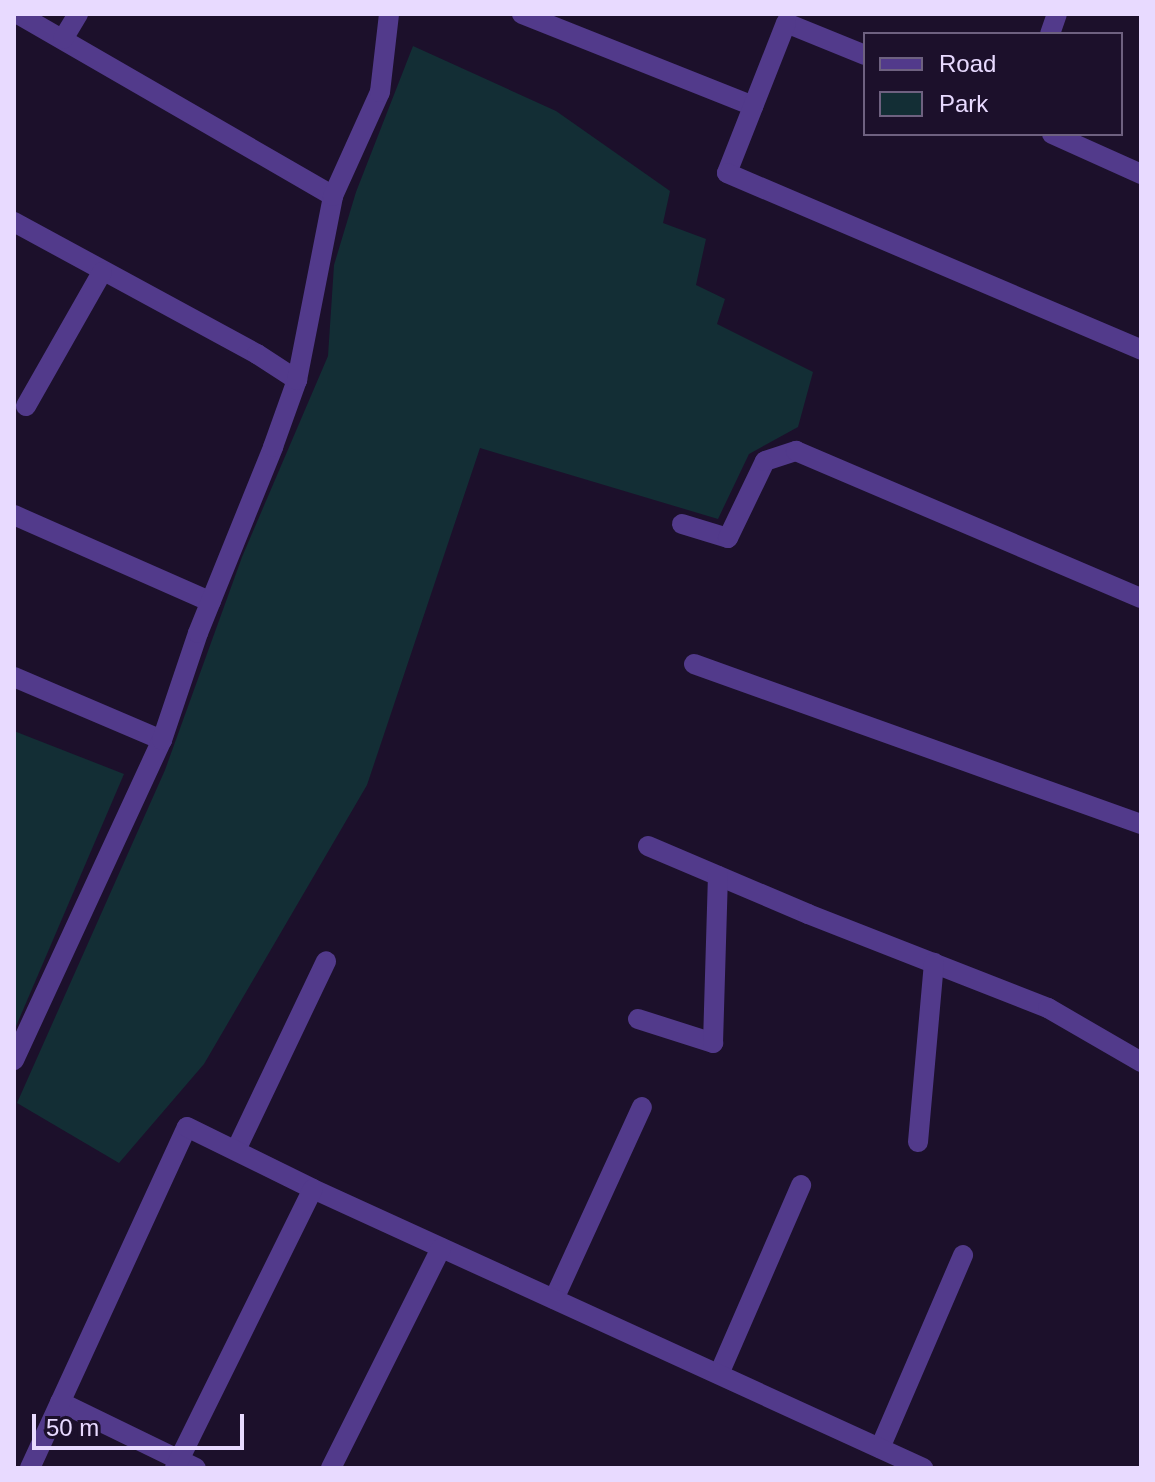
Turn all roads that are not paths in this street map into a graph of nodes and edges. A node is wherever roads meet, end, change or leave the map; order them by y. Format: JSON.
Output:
{"nodes":[{"id":1,"x":18,"y":14,"type":"edge"},
{"id":2,"x":78,"y":14,"type":"edge"},
{"id":3,"x":389,"y":14,"type":"edge"},
{"id":4,"x":522,"y":14,"type":"edge"},
{"id":5,"x":63,"y":39,"type":"junction"},
{"id":6,"x":863,"y":54,"type":"edge"},
{"id":7,"x":753,"y":106,"type":"junction"},
{"id":8,"x":1056,"y":136,"type":"edge"},
{"id":9,"x":1141,"y":174,"type":"edge"},
{"id":10,"x":333,"y":196,"type":"junction"},
{"id":11,"x":14,"y":222,"type":"edge"},
{"id":12,"x":102,"y":272,"type":"junction"},
{"id":13,"x":1141,"y":350,"type":"edge"},
{"id":14,"x":297,"y":380,"type":"junction"},
{"id":15,"x":26,"y":406,"type":"dead end"},
{"id":16,"x":14,"y":515,"type":"edge"},
{"id":17,"x":682,"y":524,"type":"dead end"},
{"id":18,"x":1141,"y":598,"type":"edge"},
{"id":19,"x":211,"y":602,"type":"junction"},
{"id":20,"x":694,"y":664,"type":"dead end"},
{"id":21,"x":14,"y":677,"type":"edge"},
{"id":22,"x":162,"y":740,"type":"junction"},
{"id":23,"x":1141,"y":824,"type":"edge"},
{"id":24,"x":648,"y":846,"type":"dead end"},
{"id":25,"x":718,"y":876,"type":"junction"},
{"id":26,"x":326,"y":961,"type":"dead end"},
{"id":27,"x":934,"y":963,"type":"junction"},
{"id":28,"x":638,"y":1019,"type":"dead end"},
{"id":29,"x":14,"y":1060,"type":"edge"},
{"id":30,"x":1141,"y":1062,"type":"edge"},
{"id":31,"x":642,"y":1107,"type":"dead end"},
{"id":32,"x":918,"y":1142,"type":"dead end"},
{"id":33,"x":236,"y":1150,"type":"junction"},
{"id":34,"x":801,"y":1185,"type":"dead end"},
{"id":35,"x":313,"y":1189,"type":"junction"},
{"id":36,"x":441,"y":1248,"type":"junction"},
{"id":37,"x":963,"y":1255,"type":"dead end"},
{"id":38,"x":554,"y":1299,"type":"junction"},
{"id":39,"x":719,"y":1374,"type":"junction"},
{"id":40,"x":60,"y":1402,"type":"junction"},
{"id":41,"x":880,"y":1448,"type":"junction"},
{"id":42,"x":183,"y":1465,"type":"edge"},
{"id":43,"x":30,"y":1468,"type":"edge"},
{"id":44,"x":331,"y":1468,"type":"edge"},
{"id":45,"x":923,"y":1468,"type":"edge"}],
"edges":[{"from":1,"to":5,"type":"street"},
{"from":2,"to":5,"type":"street"},
{"from":3,"to":10,"type":"street"},
{"from":4,"to":7,"type":"street"},
{"from":5,"to":10,"type":"street"},
{"from":6,"to":7,"type":"street"},
{"from":7,"to":13,"type":"street"},
{"from":8,"to":9,"type":"street"},
{"from":10,"to":14,"type":"street"},
{"from":11,"to":12,"type":"street"},
{"from":12,"to":14,"type":"street"},
{"from":12,"to":15,"type":"street"},
{"from":14,"to":19,"type":"street"},
{"from":16,"to":19,"type":"street"},
{"from":17,"to":18,"type":"street"},
{"from":19,"to":22,"type":"street"},
{"from":20,"to":23,"type":"street"},
{"from":21,"to":22,"type":"street"},
{"from":22,"to":29,"type":"street"},
{"from":24,"to":25,"type":"street"},
{"from":25,"to":27,"type":"street"},
{"from":25,"to":28,"type":"street"},
{"from":26,"to":33,"type":"street"},
{"from":27,"to":30,"type":"street"},
{"from":27,"to":32,"type":"street"},
{"from":31,"to":38,"type":"street"},
{"from":33,"to":35,"type":"street"},
{"from":33,"to":40,"type":"street"},
{"from":34,"to":39,"type":"street"},
{"from":35,"to":36,"type":"street"},
{"from":35,"to":42,"type":"street"},
{"from":36,"to":38,"type":"street"},
{"from":36,"to":44,"type":"street"},
{"from":37,"to":41,"type":"street"},
{"from":38,"to":39,"type":"street"},
{"from":39,"to":41,"type":"street"},
{"from":40,"to":42,"type":"street"},
{"from":40,"to":43,"type":"street"},
{"from":41,"to":45,"type":"street"}]}
